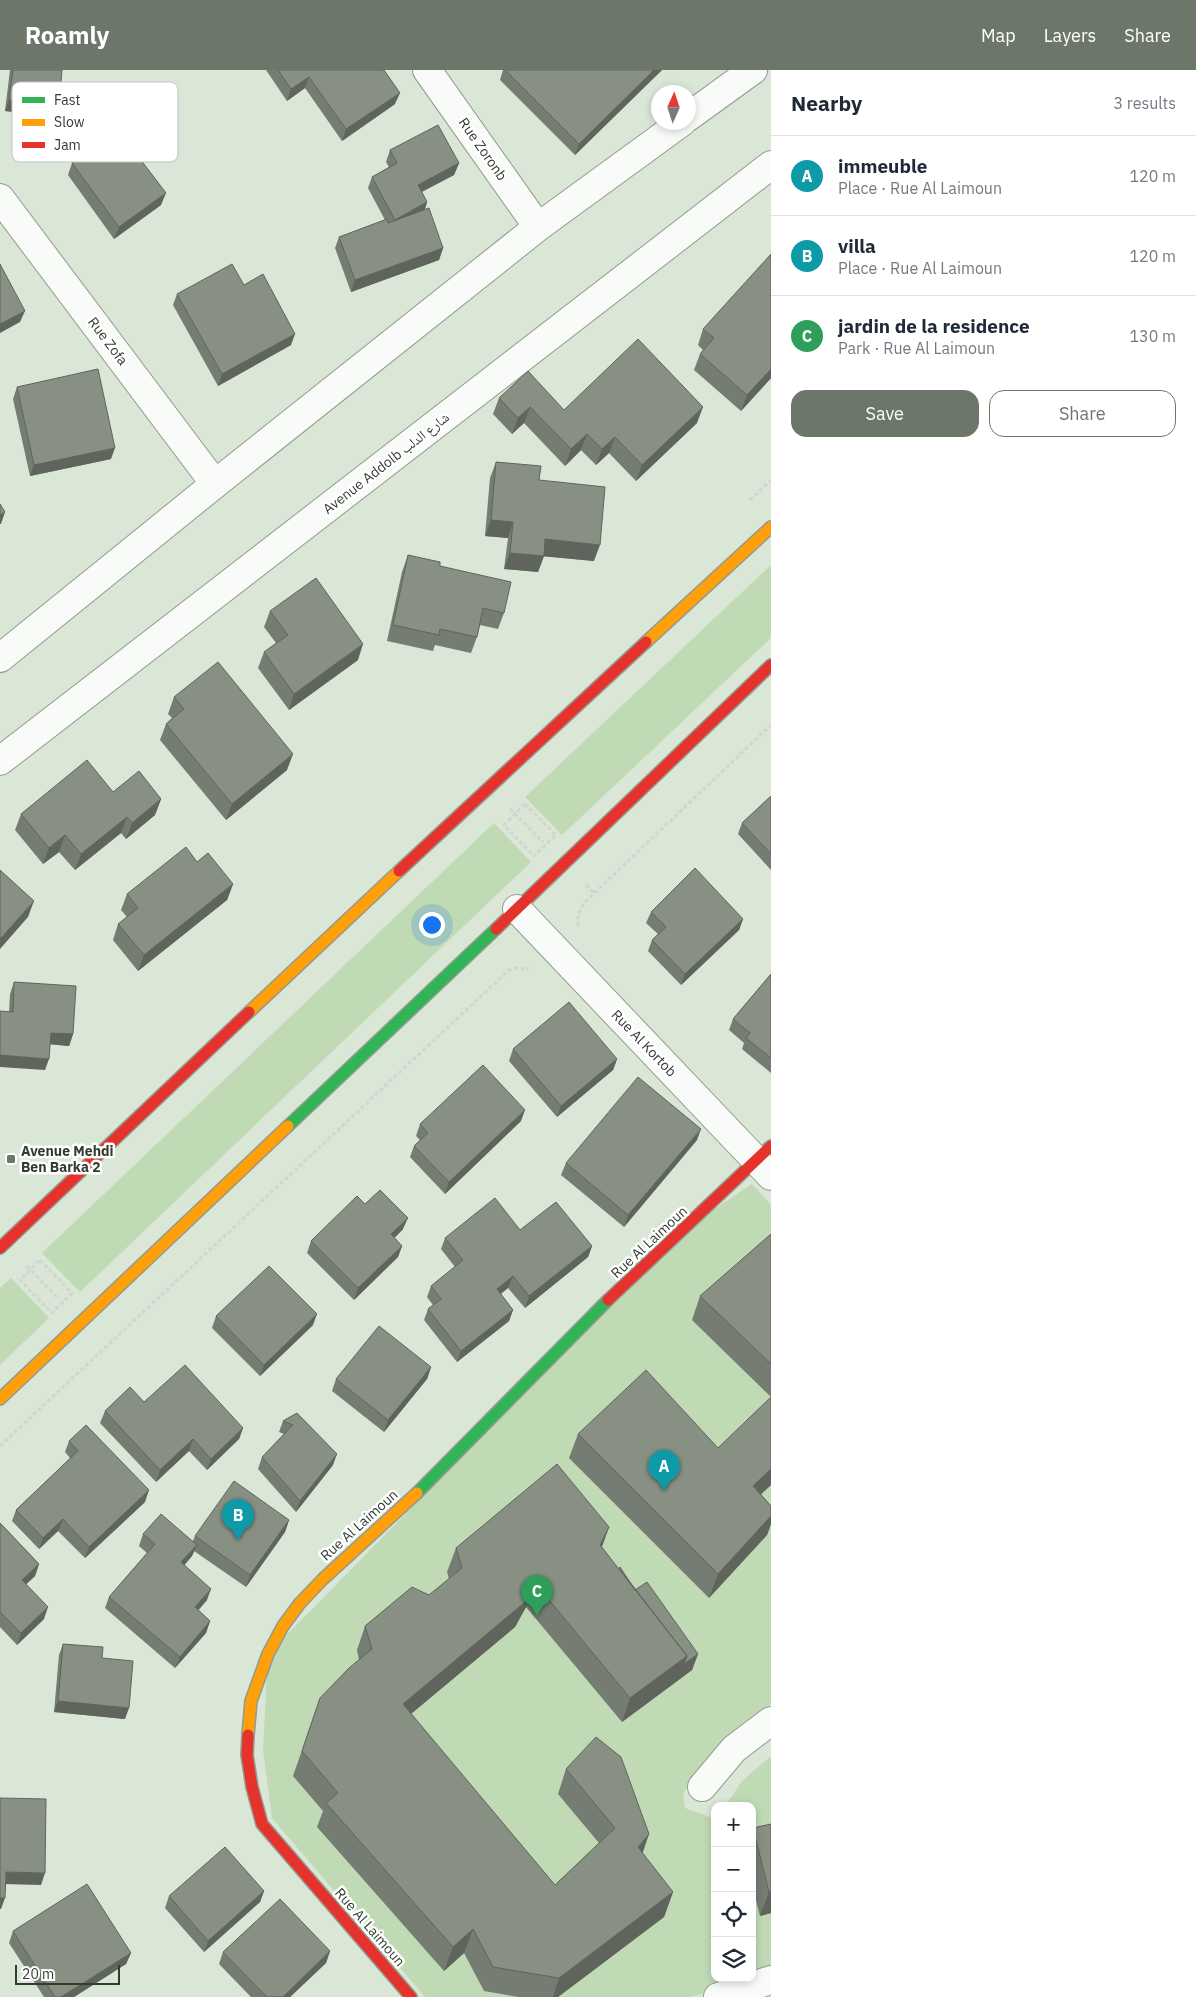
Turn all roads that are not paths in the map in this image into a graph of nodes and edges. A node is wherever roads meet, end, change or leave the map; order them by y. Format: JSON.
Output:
{"nodes":[{"id":1,"x":427,"y":70,"type":"edge"},
{"id":2,"x":753,"y":70,"type":"edge"},
{"id":3,"x":696,"y":112,"type":"edge"},
{"id":4,"x":671,"y":130,"type":"edge"},
{"id":5,"x":771,"y":164,"type":"edge"},
{"id":6,"x":0,"y":198,"type":"edge"},
{"id":7,"x":538,"y":227,"type":"junction"},
{"id":8,"x":215,"y":484,"type":"junction"},
{"id":9,"x":771,"y":527,"type":"edge"},
{"id":10,"x":0,"y":658,"type":"edge"},
{"id":11,"x":771,"y":665,"type":"edge"},
{"id":12,"x":0,"y":761,"type":"edge"},
{"id":13,"x":517,"y":909,"type":"junction"},
{"id":14,"x":766,"y":1161,"type":"edge"},
{"id":15,"x":0,"y":1248,"type":"edge"},
{"id":16,"x":0,"y":1399,"type":"edge"},
{"id":17,"x":771,"y":1722,"type":"edge"},
{"id":18,"x":702,"y":1786,"type":"dead end"},
{"id":19,"x":771,"y":1980,"type":"edge"},
{"id":20,"x":411,"y":1997,"type":"edge"},
{"id":21,"x":718,"y":1997,"type":"edge"}],
"edges":[{"from":1,"to":7,"type":"street","name":"Rue Zoronb"},
{"from":2,"to":3,"type":"street"},
{"from":4,"to":7,"type":"street"},
{"from":5,"to":12,"type":"street","name":"Avenue Addolb شارع الدلب"},
{"from":6,"to":8,"type":"street","name":"Rue Zofa"},
{"from":7,"to":8,"type":"street"},
{"from":8,"to":10,"type":"street"},
{"from":9,"to":15,"type":"main road"},
{"from":11,"to":13,"type":"main road"},
{"from":13,"to":14,"type":"street","name":"Rue Al Kortob"},
{"from":13,"to":16,"type":"main road"},
{"from":14,"to":20,"type":"main road","name":"Rue Al Laimoun"},
{"from":17,"to":18,"type":"street"},
{"from":19,"to":21,"type":"street"}]}
